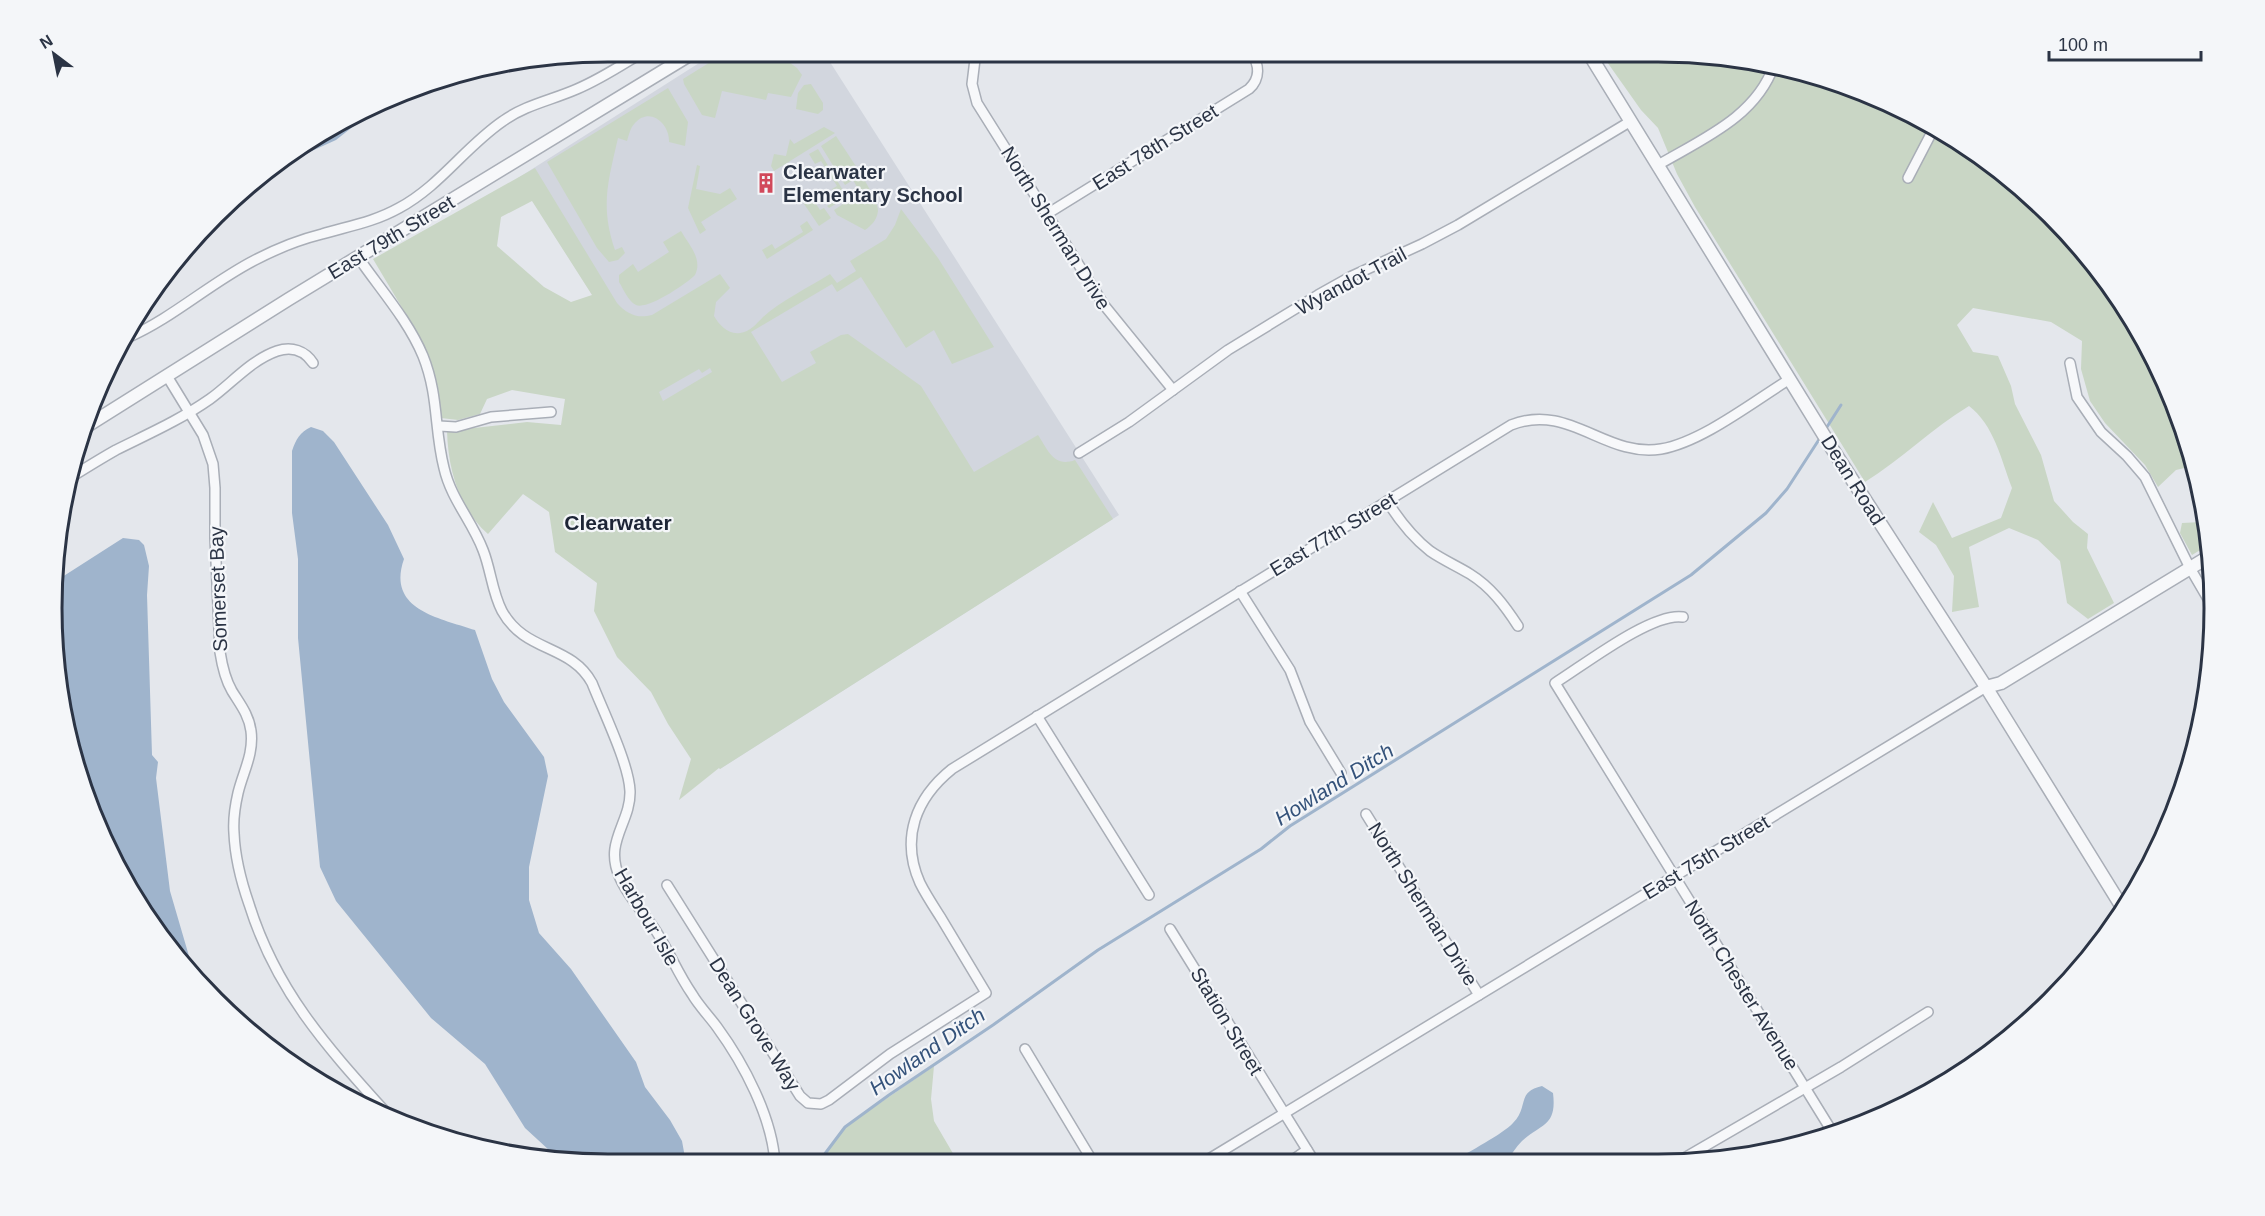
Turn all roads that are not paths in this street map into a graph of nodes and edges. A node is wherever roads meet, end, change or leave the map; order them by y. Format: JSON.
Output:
{"nodes":[{"id":1,"x":627,"y":62,"type":"edge"},
{"id":2,"x":678,"y":62,"type":"edge"},
{"id":3,"x":975,"y":62,"type":"edge"},
{"id":4,"x":1257,"y":62,"type":"edge"},
{"id":5,"x":1594,"y":62,"type":"edge"},
{"id":6,"x":1770,"y":73,"type":"edge"},
{"id":7,"x":1631,"y":121,"type":"junction"},
{"id":8,"x":1930,"y":135,"type":"edge"},
{"id":9,"x":1658,"y":165,"type":"junction"},
{"id":10,"x":1908,"y":178,"type":"dead end"},
{"id":11,"x":1047,"y":214,"type":"junction"},
{"id":12,"x":358,"y":257,"type":"junction"},
{"id":13,"x":135,"y":335,"type":"edge"},
{"id":14,"x":313,"y":363,"type":"dead end"},
{"id":15,"x":2070,"y":363,"type":"dead end"},
{"id":16,"x":167,"y":376,"type":"junction"},
{"id":17,"x":1790,"y":379,"type":"junction"},
{"id":18,"x":1173,"y":390,"type":"junction"},
{"id":19,"x":189,"y":412,"type":"junction"},
{"id":20,"x":551,"y":412,"type":"dead end"},
{"id":21,"x":95,"y":421,"type":"edge"},
{"id":22,"x":439,"y":426,"type":"junction"},
{"id":23,"x":1079,"y":453,"type":"dead end"},
{"id":24,"x":79,"y":473,"type":"edge"},
{"id":25,"x":1387,"y":501,"type":"junction"},
{"id":26,"x":2201,"y":561,"type":"edge"},
{"id":27,"x":2190,"y":568,"type":"junction"},
{"id":28,"x":2203,"y":590,"type":"edge"},
{"id":29,"x":1240,"y":591,"type":"junction"},
{"id":30,"x":1683,"y":617,"type":"dead end"},
{"id":31,"x":1518,"y":626,"type":"dead end"},
{"id":32,"x":1986,"y":687,"type":"junction"},
{"id":33,"x":1037,"y":716,"type":"junction"},
{"id":34,"x":1341,"y":773,"type":"dead end"},
{"id":35,"x":1366,"y":814,"type":"dead end"},
{"id":36,"x":1675,"y":876,"type":"junction"},
{"id":37,"x":667,"y":885,"type":"dead end"},
{"id":38,"x":1149,"y":895,"type":"dead end"},
{"id":39,"x":2118,"y":901,"type":"edge"},
{"id":40,"x":1170,"y":929,"type":"dead end"},
{"id":41,"x":986,"y":993,"type":"joint"},
{"id":42,"x":1479,"y":995,"type":"junction"},
{"id":43,"x":1928,"y":1012,"type":"dead end"},
{"id":44,"x":1024,"y":1049,"type":"dead end"},
{"id":45,"x":1805,"y":1087,"type":"junction"},
{"id":46,"x":378,"y":1103,"type":"edge"},
{"id":47,"x":1283,"y":1114,"type":"junction"},
{"id":48,"x":1829,"y":1126,"type":"edge"},
{"id":49,"x":1307,"y":1150,"type":"junction"},
{"id":50,"x":1693,"y":1153,"type":"edge"},
{"id":51,"x":774,"y":1154,"type":"edge"},
{"id":52,"x":1087,"y":1154,"type":"edge"},
{"id":53,"x":1217,"y":1154,"type":"edge"},
{"id":54,"x":1301,"y":1154,"type":"edge"},
{"id":55,"x":1310,"y":1154,"type":"edge"}],
"edges":[{"from":1,"to":13,"type":"street"},
{"from":2,"to":12,"type":"street","name":"East 79th Street"},
{"from":3,"to":11,"type":"street","name":"North Sherman Drive"},
{"from":4,"to":11,"type":"street","name":"East 78th Street"},
{"from":5,"to":7,"type":"street","name":"Dean Road"},
{"from":6,"to":9,"type":"street"},
{"from":7,"to":9,"type":"street","name":"Dean Road"},
{"from":7,"to":18,"type":"street","name":"Wyandot Trail"},
{"from":8,"to":10,"type":"street"},
{"from":9,"to":17,"type":"street","name":"Dean Road"},
{"from":11,"to":18,"type":"street","name":"North Sherman Drive"},
{"from":12,"to":16,"type":"street","name":"East 79th Street"},
{"from":12,"to":22,"type":"street","name":"Harbour Isle"},
{"from":14,"to":19,"type":"street"},
{"from":15,"to":27,"type":"street"},
{"from":16,"to":19,"type":"street","name":"Somerset Bay"},
{"from":16,"to":21,"type":"street","name":"East 79th Street"},
{"from":17,"to":25,"type":"street","name":"East 77th Street"},
{"from":17,"to":32,"type":"street","name":"Dean Road"},
{"from":18,"to":23,"type":"street","name":"Wyandot Trail"},
{"from":19,"to":24,"type":"street"},
{"from":19,"to":46,"type":"street","name":"Somerset Bay"},
{"from":20,"to":22,"type":"street"},
{"from":22,"to":51,"type":"street","name":"Harbour Isle"},
{"from":25,"to":29,"type":"street","name":"East 77th Street"},
{"from":25,"to":31,"type":"street"},
{"from":26,"to":27,"type":"street","name":"East 75th Street"},
{"from":27,"to":28,"type":"street"},
{"from":27,"to":32,"type":"street","name":"East 75th Street"},
{"from":29,"to":33,"type":"street","name":"East 77th Street"},
{"from":29,"to":34,"type":"street"},
{"from":30,"to":36,"type":"street","name":"North Chester Avenue"},
{"from":32,"to":36,"type":"street","name":"East 75th Street"},
{"from":32,"to":39,"type":"street","name":"Dean Road"},
{"from":33,"to":38,"type":"street"},
{"from":33,"to":41,"type":"street","name":"East 77th Street"},
{"from":35,"to":42,"type":"street","name":"North Sherman Drive"},
{"from":36,"to":42,"type":"street","name":"East 75th Street"},
{"from":36,"to":45,"type":"street","name":"North Chester Avenue"},
{"from":37,"to":41,"type":"street","name":"Dean Grove Way"},
{"from":40,"to":47,"type":"street","name":"Station Street"},
{"from":42,"to":47,"type":"street","name":"East 75th Street"},
{"from":43,"to":45,"type":"street"},
{"from":44,"to":52,"type":"street"},
{"from":45,"to":48,"type":"street","name":"North Chester Avenue"},
{"from":45,"to":50,"type":"street"},
{"from":47,"to":49,"type":"street","name":"Station Street"},
{"from":47,"to":53,"type":"street","name":"East 75th Street"},
{"from":49,"to":54,"type":"street"},
{"from":49,"to":55,"type":"street","name":"Station Street"}]}
